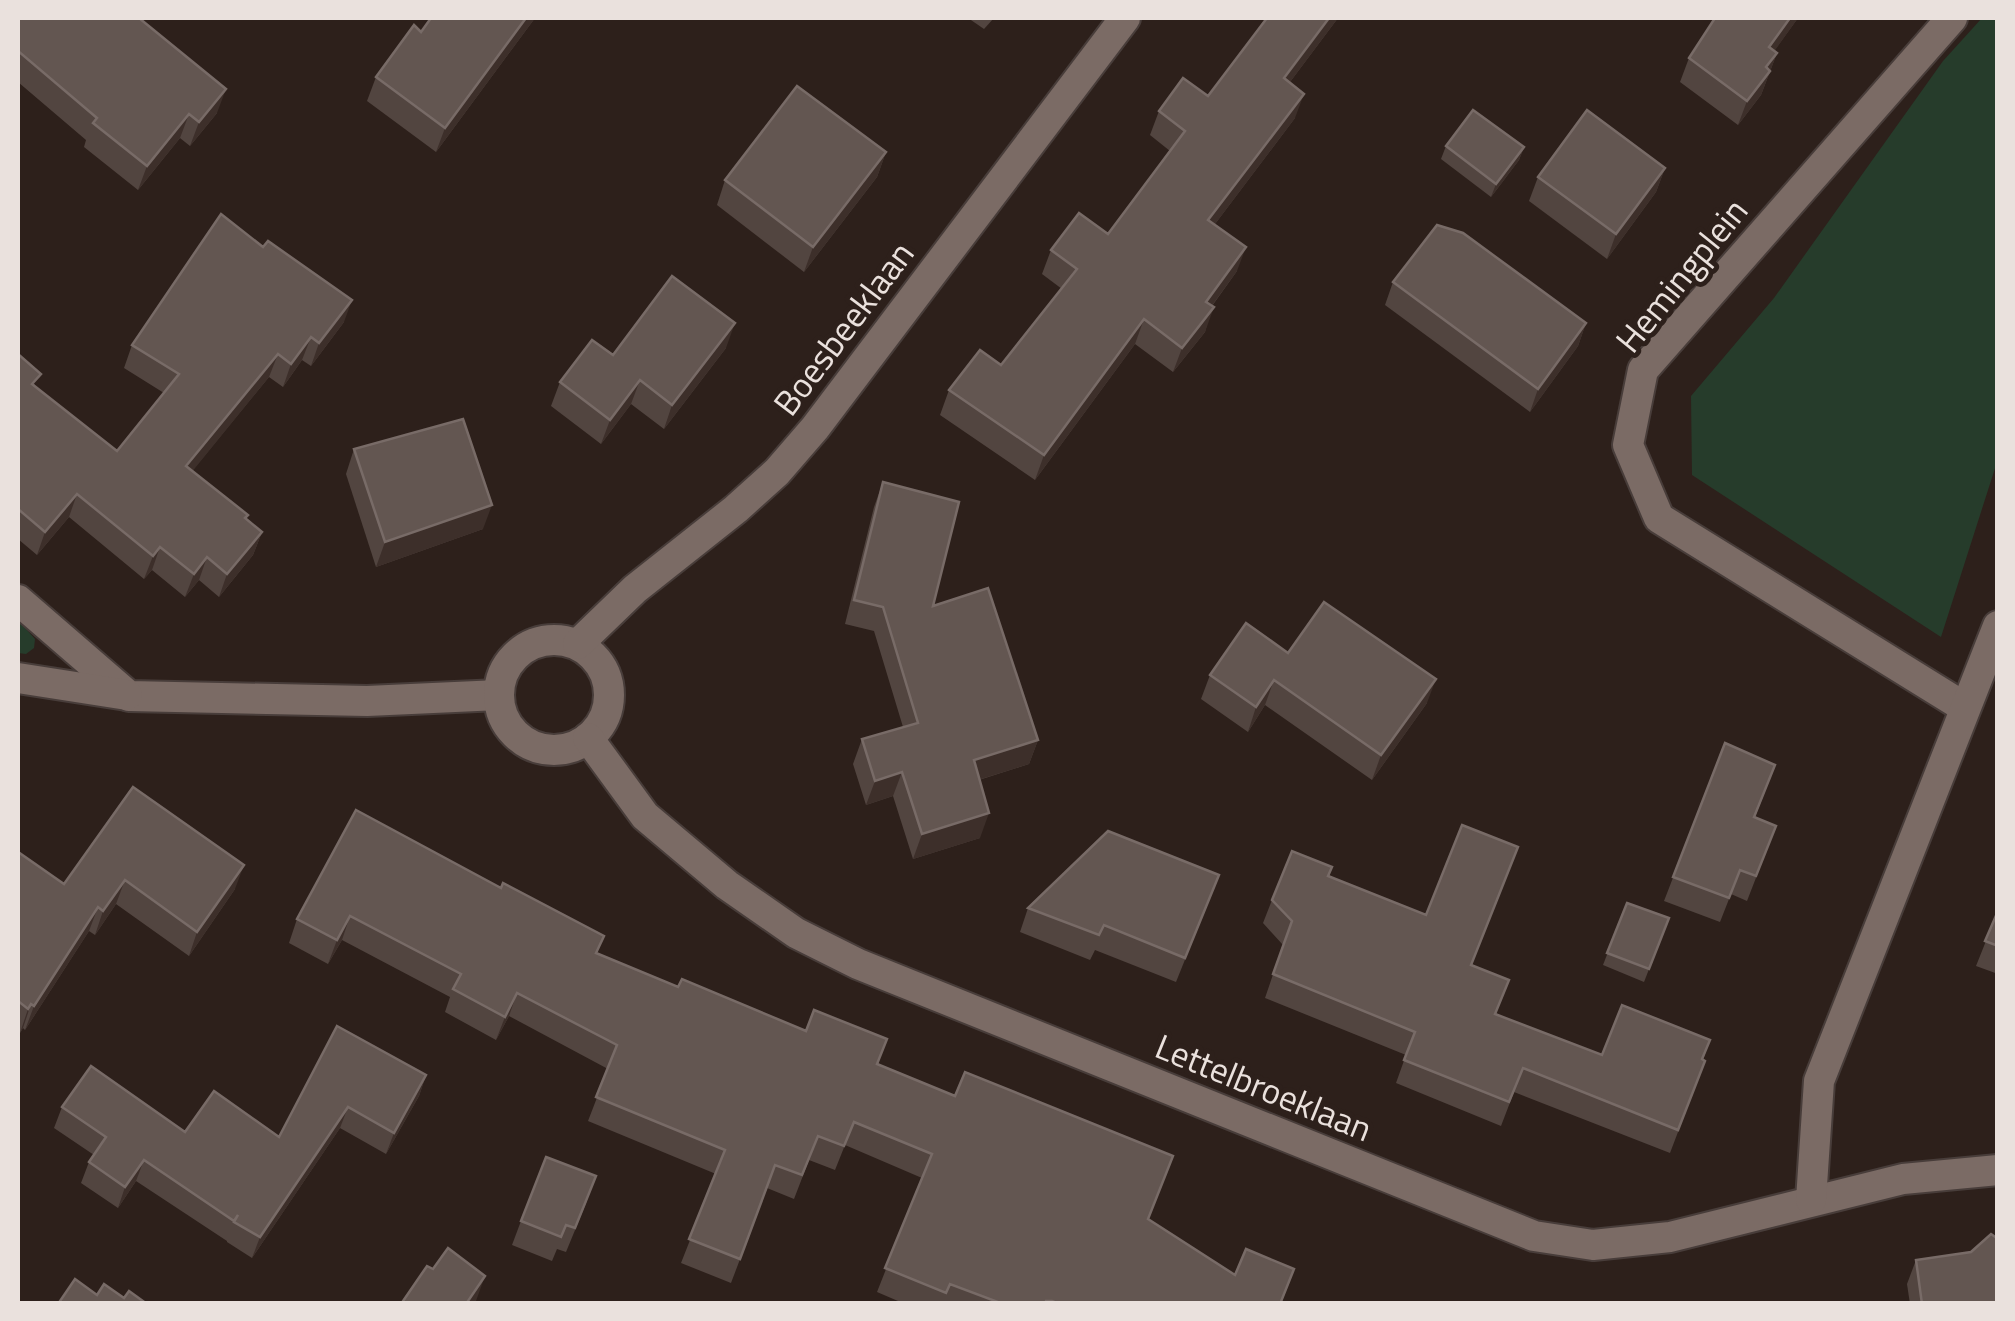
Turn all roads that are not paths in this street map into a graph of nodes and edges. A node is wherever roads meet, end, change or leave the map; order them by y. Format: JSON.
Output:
{"nodes":[{"id":1,"x":1125,"y":18,"type":"edge"},
{"id":2,"x":1952,"y":18,"type":"edge"},
{"id":3,"x":18,"y":600,"type":"edge"},
{"id":4,"x":1998,"y":626,"type":"edge"},
{"id":5,"x":578,"y":644,"type":"junction"},
{"id":6,"x":18,"y":678,"type":"edge"},
{"id":7,"x":499,"y":695,"type":"junction"},
{"id":8,"x":130,"y":696,"type":"junction"},
{"id":9,"x":1964,"y":707,"type":"junction"},
{"id":10,"x":588,"y":738,"type":"junction"},
{"id":11,"x":1998,"y":1170,"type":"edge"},
{"id":12,"x":1811,"y":1200,"type":"junction"}],
"edges":[{"from":1,"to":5,"type":"street","name":"Boesbeeklaan"},
{"from":2,"to":9,"type":"street","name":"Hemingplein"},
{"from":3,"to":8,"type":"street"},
{"from":4,"to":9,"type":"street"},
{"from":5,"to":7,"type":"street"},
{"from":5,"to":10,"type":"street"},
{"from":6,"to":8,"type":"street"},
{"from":7,"to":8,"type":"street"},
{"from":7,"to":10,"type":"street"},
{"from":9,"to":12,"type":"street"},
{"from":10,"to":12,"type":"street","name":"Lettelbroeklaan"},
{"from":11,"to":12,"type":"street","name":"Lettelbroeklaan"}]}
